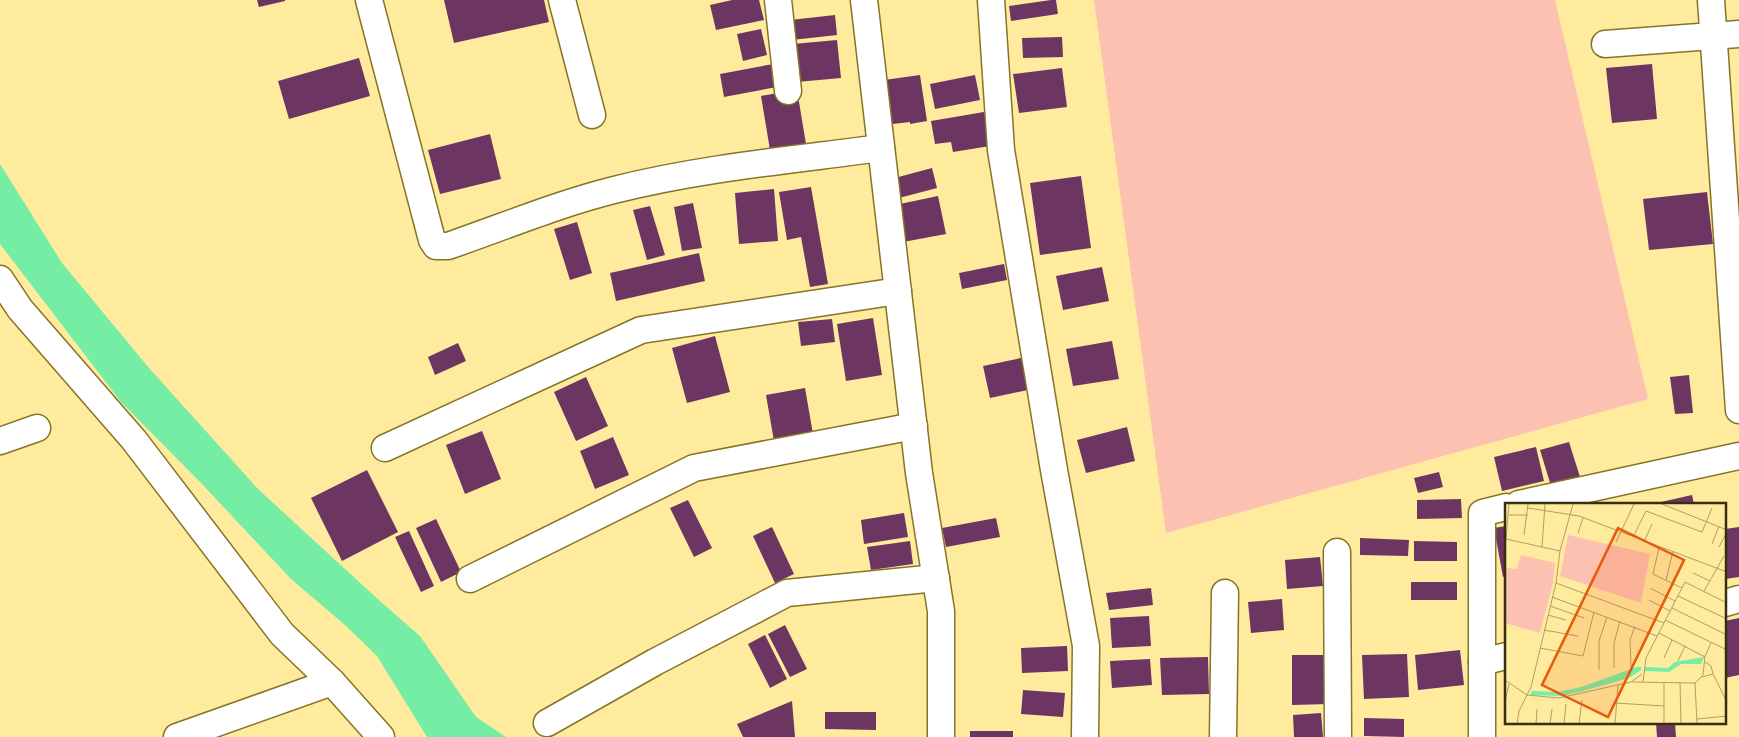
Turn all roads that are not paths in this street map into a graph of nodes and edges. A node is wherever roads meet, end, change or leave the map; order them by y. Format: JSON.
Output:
{"nodes":[{"id":1,"x":369,"y":0,"type":"edge"},
{"id":2,"x":562,"y":0,"type":"edge"},
{"id":3,"x":778,"y":0,"type":"edge"},
{"id":4,"x":864,"y":0,"type":"edge"},
{"id":5,"x":992,"y":0,"type":"edge"},
{"id":6,"x":1711,"y":0,"type":"edge"},
{"id":7,"x":1739,"y":34,"type":"edge"},
{"id":8,"x":1713,"y":35,"type":"junction"},
{"id":9,"x":1605,"y":44,"type":"dead end"},
{"id":10,"x":788,"y":91,"type":"dead end"},
{"id":11,"x":592,"y":115,"type":"dead end"},
{"id":12,"x":881,"y":148,"type":"junction"},
{"id":13,"x":1731,"y":179,"type":"edge"},
{"id":14,"x":0,"y":279,"type":"edge"},
{"id":15,"x":898,"y":290,"type":"junction"},
{"id":16,"x":1735,"y":291,"type":"edge"},
{"id":17,"x":1739,"y":410,"type":"edge"},
{"id":18,"x":914,"y":426,"type":"junction"},
{"id":19,"x":37,"y":428,"type":"dead end"},
{"id":20,"x":0,"y":441,"type":"edge"},
{"id":21,"x":385,"y":448,"type":"dead end"},
{"id":22,"x":1739,"y":456,"type":"edge"},
{"id":23,"x":1524,"y":503,"type":"edge"},
{"id":24,"x":1505,"y":507,"type":"edge"},
{"id":25,"x":1337,"y":552,"type":"dead end"},
{"id":26,"x":936,"y":578,"type":"junction"},
{"id":27,"x":470,"y":579,"type":"dead end"},
{"id":28,"x":1225,"y":593,"type":"dead end"},
{"id":29,"x":1739,"y":600,"type":"edge"},
{"id":30,"x":1726,"y":603,"type":"edge"},
{"id":31,"x":1494,"y":659,"type":"edge"},
{"id":32,"x":332,"y":682,"type":"junction"},
{"id":33,"x":547,"y":723,"type":"dead end"},
{"id":34,"x":178,"y":737,"type":"edge"},
{"id":35,"x":381,"y":737,"type":"edge"},
{"id":36,"x":941,"y":737,"type":"edge"},
{"id":37,"x":1085,"y":737,"type":"edge"},
{"id":38,"x":1223,"y":737,"type":"edge"},
{"id":39,"x":1338,"y":737,"type":"edge"},
{"id":40,"x":1482,"y":737,"type":"edge"}],
"edges":[{"from":1,"to":12,"type":"street"},
{"from":2,"to":11,"type":"street"},
{"from":3,"to":10,"type":"street"},
{"from":4,"to":12,"type":"street"},
{"from":5,"to":37,"type":"street"},
{"from":6,"to":8,"type":"street"},
{"from":7,"to":8,"type":"street"},
{"from":8,"to":9,"type":"street"},
{"from":8,"to":13,"type":"street"},
{"from":12,"to":15,"type":"street"},
{"from":13,"to":16,"type":"street"},
{"from":14,"to":32,"type":"street"},
{"from":15,"to":18,"type":"street"},
{"from":15,"to":21,"type":"street"},
{"from":16,"to":17,"type":"street"},
{"from":18,"to":26,"type":"street"},
{"from":18,"to":27,"type":"street"},
{"from":19,"to":20,"type":"street"},
{"from":22,"to":23,"type":"street"},
{"from":24,"to":31,"type":"street"},
{"from":25,"to":39,"type":"street"},
{"from":26,"to":33,"type":"street"},
{"from":26,"to":36,"type":"street"},
{"from":28,"to":38,"type":"street"},
{"from":29,"to":30,"type":"street"},
{"from":31,"to":40,"type":"street"},
{"from":32,"to":34,"type":"street"},
{"from":32,"to":35,"type":"street"}]}
